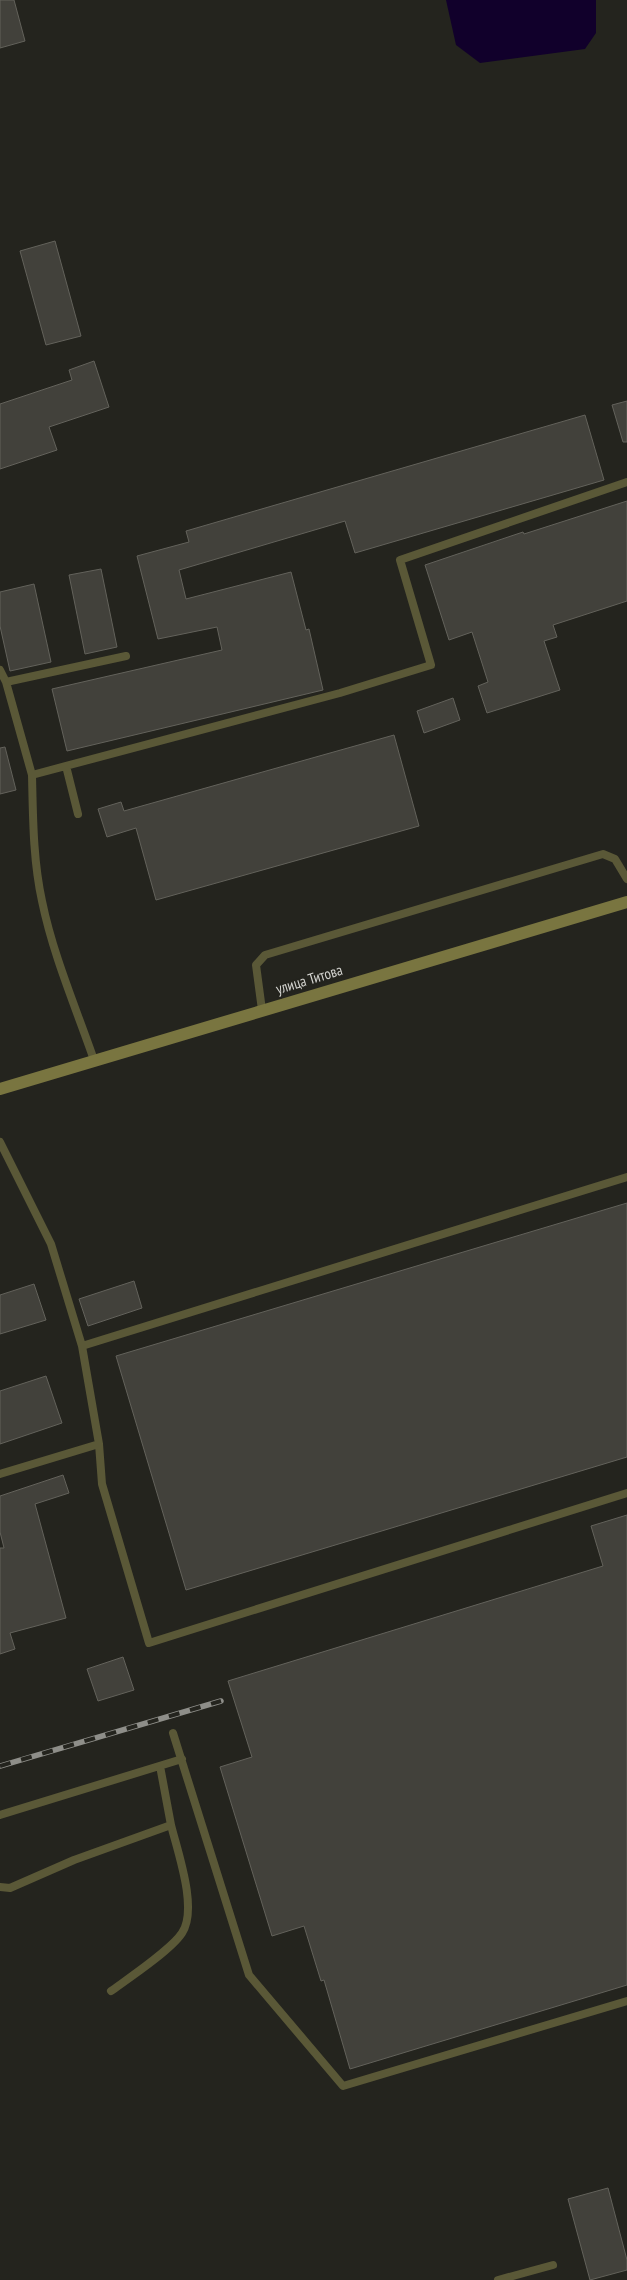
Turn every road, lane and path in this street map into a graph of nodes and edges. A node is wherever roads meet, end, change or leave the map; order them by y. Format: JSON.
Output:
{"nodes":[{"id":1,"x":627,"y":482,"type":"edge"},
{"id":2,"x":126,"y":656,"type":"dead end"},
{"id":3,"x":0,"y":670,"type":"edge"},
{"id":4,"x":6,"y":682,"type":"junction"},
{"id":5,"x":66,"y":766,"type":"junction"},
{"id":6,"x":32,"y":775,"type":"junction"},
{"id":7,"x":78,"y":814,"type":"dead end"},
{"id":8,"x":627,"y":880,"type":"edge"},
{"id":9,"x":627,"y":902,"type":"edge"},
{"id":10,"x":262,"y":1010,"type":"junction"},
{"id":11,"x":94,"y":1060,"type":"junction"},
{"id":12,"x":0,"y":1089,"type":"edge"},
{"id":13,"x":0,"y":1142,"type":"edge"},
{"id":14,"x":627,"y":1177,"type":"edge"},
{"id":15,"x":82,"y":1346,"type":"junction"},
{"id":16,"x":99,"y":1444,"type":"junction"},
{"id":17,"x":0,"y":1474,"type":"edge"},
{"id":18,"x":627,"y":1493,"type":"edge"},
{"id":19,"x":174,"y":1733,"type":"dead end"},
{"id":20,"x":182,"y":1759,"type":"junction"},
{"id":21,"x":160,"y":1766,"type":"junction"},
{"id":22,"x":0,"y":1815,"type":"edge"},
{"id":23,"x":171,"y":1826,"type":"junction"},
{"id":24,"x":0,"y":1887,"type":"edge"},
{"id":25,"x":111,"y":1991,"type":"dead end"},
{"id":26,"x":627,"y":2000,"type":"edge"},
{"id":27,"x":553,"y":2265,"type":"dead end"},
{"id":28,"x":498,"y":2280,"type":"edge"}],
"edges":[{"from":1,"to":5,"type":"lane"},
{"from":2,"to":4,"type":"lane"},
{"from":3,"to":4,"type":"lane"},
{"from":4,"to":6,"type":"lane"},
{"from":5,"to":6,"type":"lane"},
{"from":5,"to":7,"type":"lane"},
{"from":6,"to":11,"type":"lane"},
{"from":8,"to":10,"type":"lane"},
{"from":9,"to":10,"type":"main road","name":"улица Титова"},
{"from":10,"to":11,"type":"main road","name":"улица Титова"},
{"from":11,"to":12,"type":"main road","name":"улица Титова"},
{"from":13,"to":15,"type":"lane"},
{"from":14,"to":15,"type":"lane"},
{"from":15,"to":16,"type":"lane"},
{"from":16,"to":17,"type":"lane"},
{"from":16,"to":18,"type":"lane"},
{"from":19,"to":20,"type":"lane"},
{"from":20,"to":21,"type":"lane"},
{"from":20,"to":26,"type":"lane"},
{"from":21,"to":22,"type":"lane"},
{"from":21,"to":23,"type":"lane"},
{"from":23,"to":24,"type":"lane"},
{"from":23,"to":25,"type":"lane"},
{"from":27,"to":28,"type":"lane"}]}
